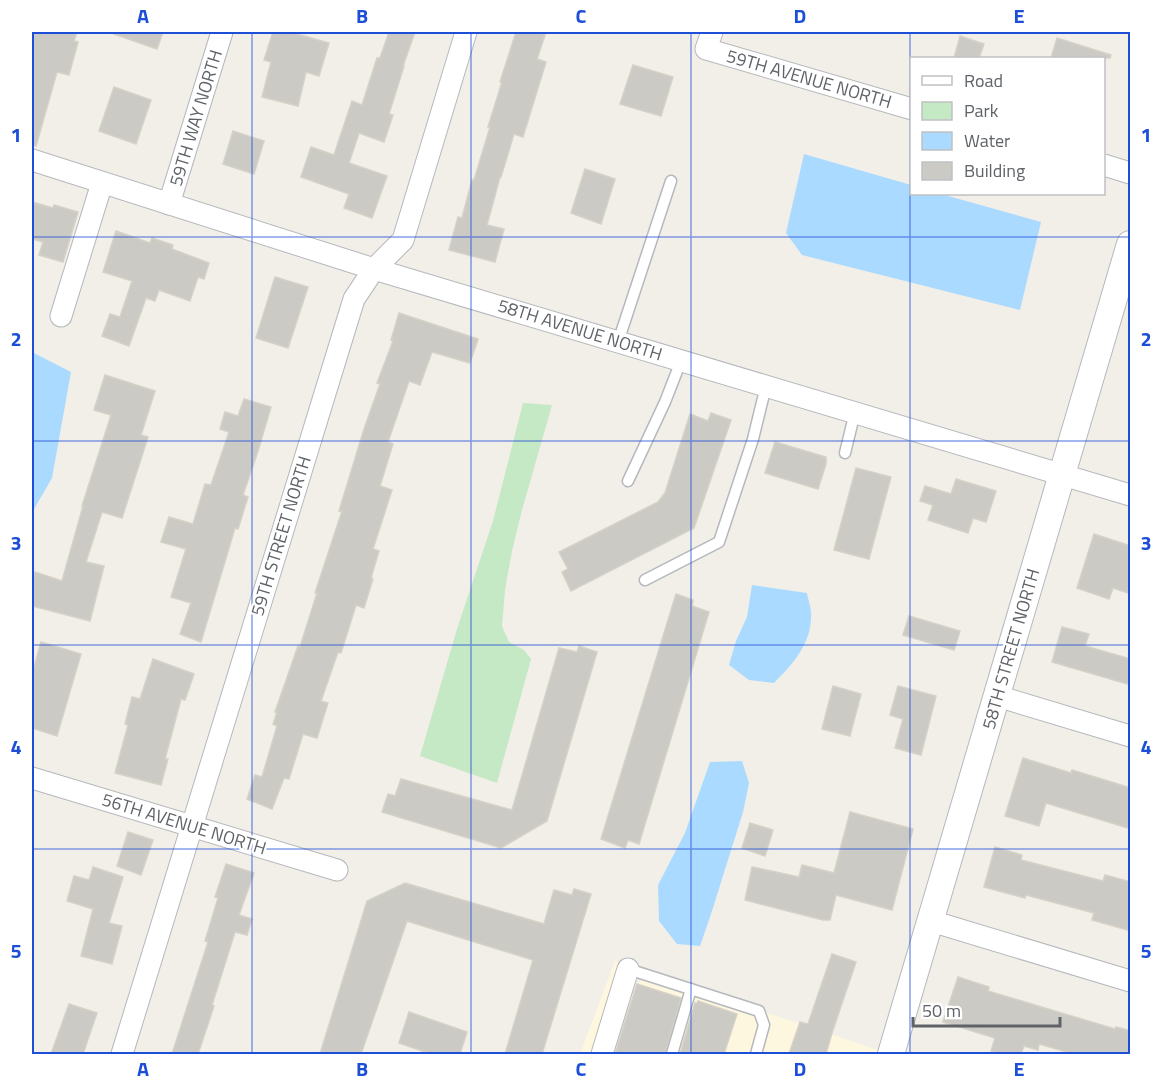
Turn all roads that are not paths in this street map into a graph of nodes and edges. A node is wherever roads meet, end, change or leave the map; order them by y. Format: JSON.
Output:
{"nodes":[{"id":1,"x":222,"y":32,"type":"edge"},
{"id":2,"x":466,"y":32,"type":"edge"},
{"id":3,"x":709,"y":40,"type":"edge"},
{"id":4,"x":910,"y":108,"type":"edge"},
{"id":5,"x":32,"y":160,"type":"edge"},
{"id":6,"x":1105,"y":165,"type":"edge"},
{"id":7,"x":1131,"y":173,"type":"edge"},
{"id":8,"x":671,"y":181,"type":"dead end"},
{"id":9,"x":102,"y":183,"type":"junction"},
{"id":10,"x":169,"y":204,"type":"junction"},
{"id":11,"x":1131,"y":244,"type":"edge"},
{"id":12,"x":374,"y":269,"type":"junction"},
{"id":13,"x":61,"y":316,"type":"dead end"},
{"id":14,"x":618,"y":342,"type":"junction"},
{"id":15,"x":681,"y":360,"type":"junction"},
{"id":16,"x":766,"y":386,"type":"junction"},
{"id":17,"x":855,"y":412,"type":"junction"},
{"id":18,"x":845,"y":453,"type":"dead end"},
{"id":19,"x":1062,"y":474,"type":"junction"},
{"id":20,"x":628,"y":481,"type":"dead end"},
{"id":21,"x":1131,"y":495,"type":"edge"},
{"id":22,"x":645,"y":580,"type":"dead end"},
{"id":23,"x":997,"y":696,"type":"junction"},
{"id":24,"x":1131,"y":736,"type":"edge"},
{"id":25,"x":32,"y":778,"type":"edge"},
{"id":26,"x":192,"y":827,"type":"junction"},
{"id":27,"x":337,"y":870,"type":"dead end"},
{"id":28,"x":931,"y":921,"type":"junction"},
{"id":29,"x":628,"y":969,"type":"joint"},
{"id":30,"x":1131,"y":981,"type":"edge"},
{"id":31,"x":692,"y":989,"type":"junction"},
{"id":32,"x":122,"y":1054,"type":"edge"},
{"id":33,"x":602,"y":1054,"type":"edge"},
{"id":34,"x":672,"y":1054,"type":"edge"},
{"id":35,"x":756,"y":1054,"type":"edge"},
{"id":36,"x":891,"y":1054,"type":"edge"}],
"edges":[{"from":1,"to":10,"type":"street","name":"59TH WAY NORTH"},
{"from":2,"to":12,"type":"street","name":"59TH STREET NORTH"},
{"from":3,"to":4,"type":"street","name":"59TH AVENUE NORTH"},
{"from":5,"to":9,"type":"street","name":"58TH AVENUE NORTH"},
{"from":6,"to":7,"type":"street"},
{"from":8,"to":14,"type":"lane"},
{"from":9,"to":10,"type":"street","name":"58TH AVENUE NORTH"},
{"from":9,"to":13,"type":"street"},
{"from":10,"to":12,"type":"street","name":"58TH AVENUE NORTH"},
{"from":11,"to":19,"type":"street","name":"58TH STREET NORTH"},
{"from":12,"to":14,"type":"street","name":"58TH AVENUE NORTH"},
{"from":12,"to":26,"type":"street","name":"59TH STREET NORTH"},
{"from":14,"to":15,"type":"street","name":"58TH AVENUE NORTH"},
{"from":15,"to":16,"type":"street","name":"58TH AVENUE NORTH"},
{"from":15,"to":20,"type":"lane"},
{"from":16,"to":17,"type":"street","name":"58TH AVENUE NORTH"},
{"from":16,"to":22,"type":"lane"},
{"from":17,"to":18,"type":"lane"},
{"from":17,"to":19,"type":"street","name":"58TH AVENUE NORTH"},
{"from":19,"to":21,"type":"street","name":"58TH AVENUE NORTH"},
{"from":19,"to":23,"type":"street","name":"58TH STREET NORTH"},
{"from":23,"to":24,"type":"street"},
{"from":23,"to":28,"type":"street","name":"58TH STREET NORTH"},
{"from":25,"to":26,"type":"street","name":"56TH AVENUE NORTH"},
{"from":26,"to":27,"type":"street","name":"56TH AVENUE NORTH"},
{"from":26,"to":32,"type":"street","name":"59TH STREET NORTH"},
{"from":28,"to":30,"type":"street"},
{"from":28,"to":36,"type":"street","name":"58TH STREET NORTH"},
{"from":29,"to":31,"type":"lane"},
{"from":29,"to":33,"type":"street"},
{"from":31,"to":34,"type":"lane"},
{"from":31,"to":35,"type":"lane"}]}
